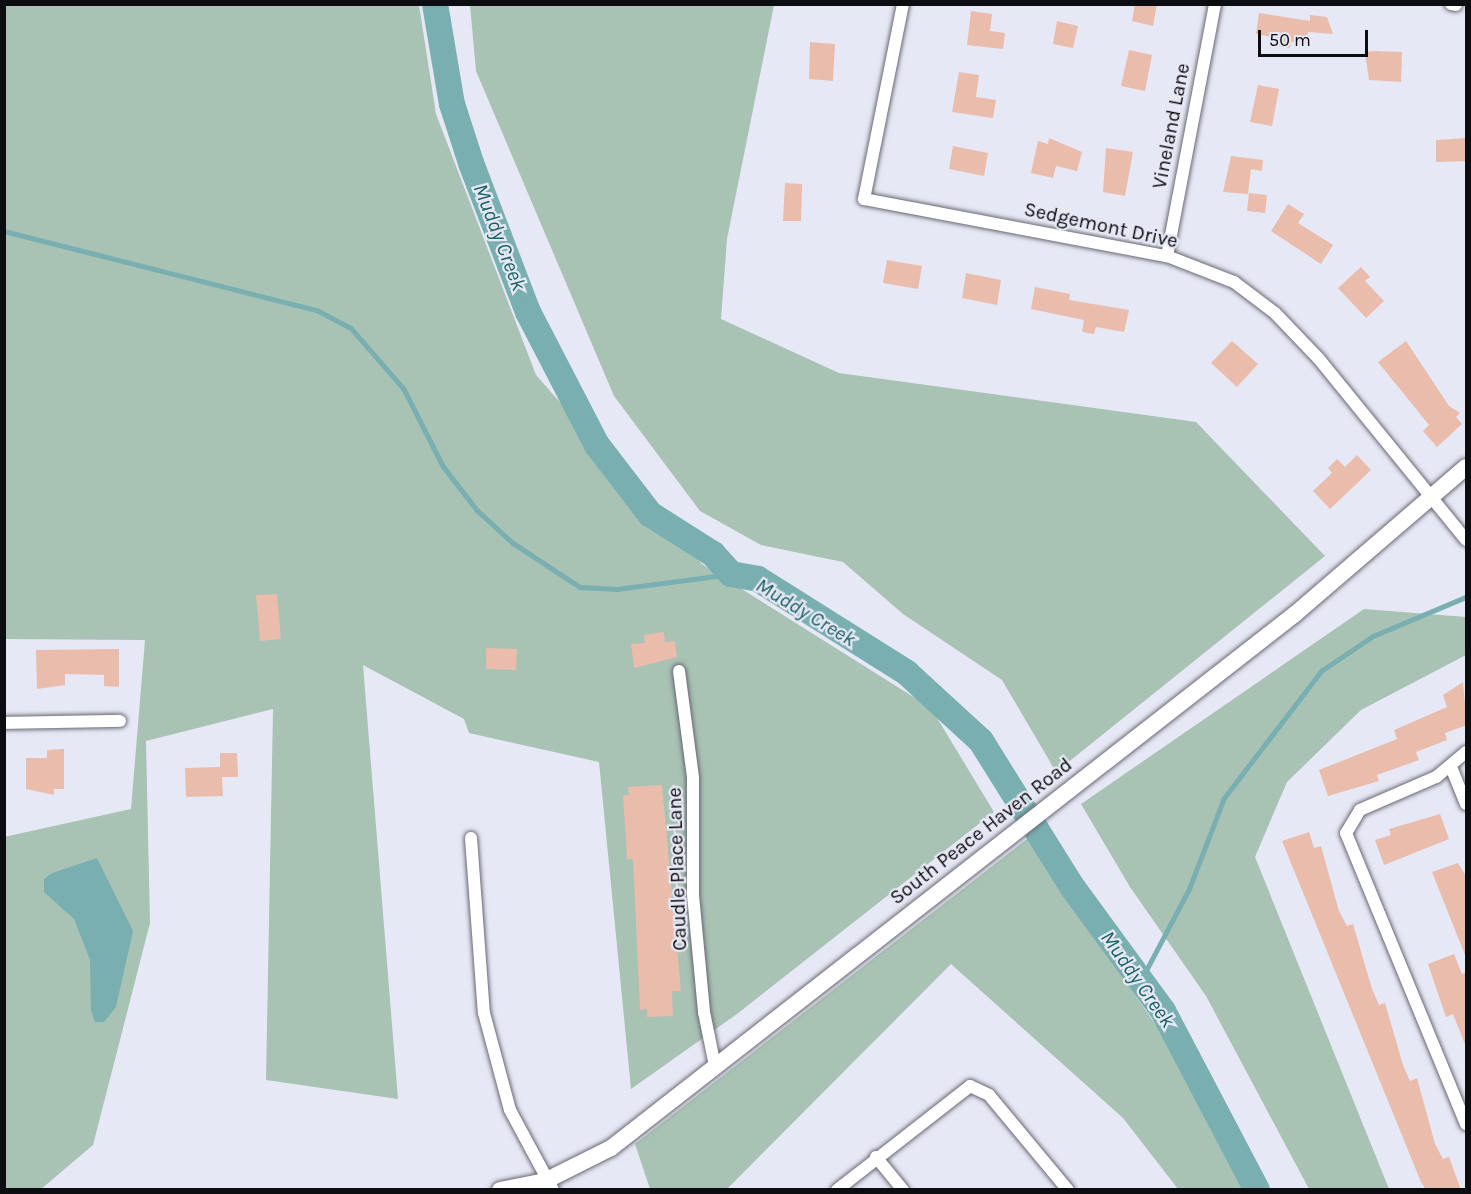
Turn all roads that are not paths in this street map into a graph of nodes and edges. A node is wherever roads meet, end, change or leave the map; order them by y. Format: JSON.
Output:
{"nodes":[{"id":1,"x":903,"y":4,"type":"edge"},
{"id":2,"x":1215,"y":4,"type":"edge"},
{"id":3,"x":1167,"y":256,"type":"junction"},
{"id":4,"x":1467,"y":467,"type":"edge"},
{"id":5,"x":1430,"y":498,"type":"junction"},
{"id":6,"x":1467,"y":540,"type":"edge"},
{"id":7,"x":679,"y":671,"type":"dead end"},
{"id":8,"x":120,"y":721,"type":"dead end"},
{"id":9,"x":4,"y":723,"type":"edge"},
{"id":10,"x":1467,"y":752,"type":"edge"},
{"id":11,"x":1451,"y":766,"type":"junction"},
{"id":12,"x":1467,"y":804,"type":"edge"},
{"id":13,"x":471,"y":838,"type":"dead end"},
{"id":14,"x":715,"y":1066,"type":"junction"},
{"id":15,"x":1463,"y":1105,"type":"edge"},
{"id":16,"x":1467,"y":1124,"type":"edge"},
{"id":17,"x":876,"y":1157,"type":"junction"},
{"id":18,"x":548,"y":1187,"type":"edge"},
{"id":19,"x":500,"y":1190,"type":"edge"},
{"id":20,"x":837,"y":1190,"type":"edge"},
{"id":21,"x":903,"y":1190,"type":"edge"},
{"id":22,"x":1068,"y":1190,"type":"edge"}],
"edges":[{"from":1,"to":3,"type":"street","name":"Sedgemont Drive"},
{"from":2,"to":3,"type":"street","name":"Vineland Lane"},
{"from":3,"to":5,"type":"street","name":"Sedgemont Drive"},
{"from":4,"to":5,"type":"main road","name":"South Peace Haven Road"},
{"from":5,"to":6,"type":"street","name":"Sedgemont Drive"},
{"from":5,"to":14,"type":"main road","name":"South Peace Haven Road"},
{"from":7,"to":14,"type":"street","name":"Caudle Place Lane"},
{"from":8,"to":9,"type":"street"},
{"from":10,"to":11,"type":"street"},
{"from":11,"to":12,"type":"street"},
{"from":11,"to":15,"type":"street"},
{"from":13,"to":18,"type":"street"},
{"from":14,"to":18,"type":"main road","name":"South Peace Haven Road"},
{"from":15,"to":16,"type":"street"},
{"from":17,"to":20,"type":"street"},
{"from":17,"to":21,"type":"street"},
{"from":17,"to":22,"type":"street"},
{"from":18,"to":19,"type":"main road","name":"South Peace Haven Road"}]}
